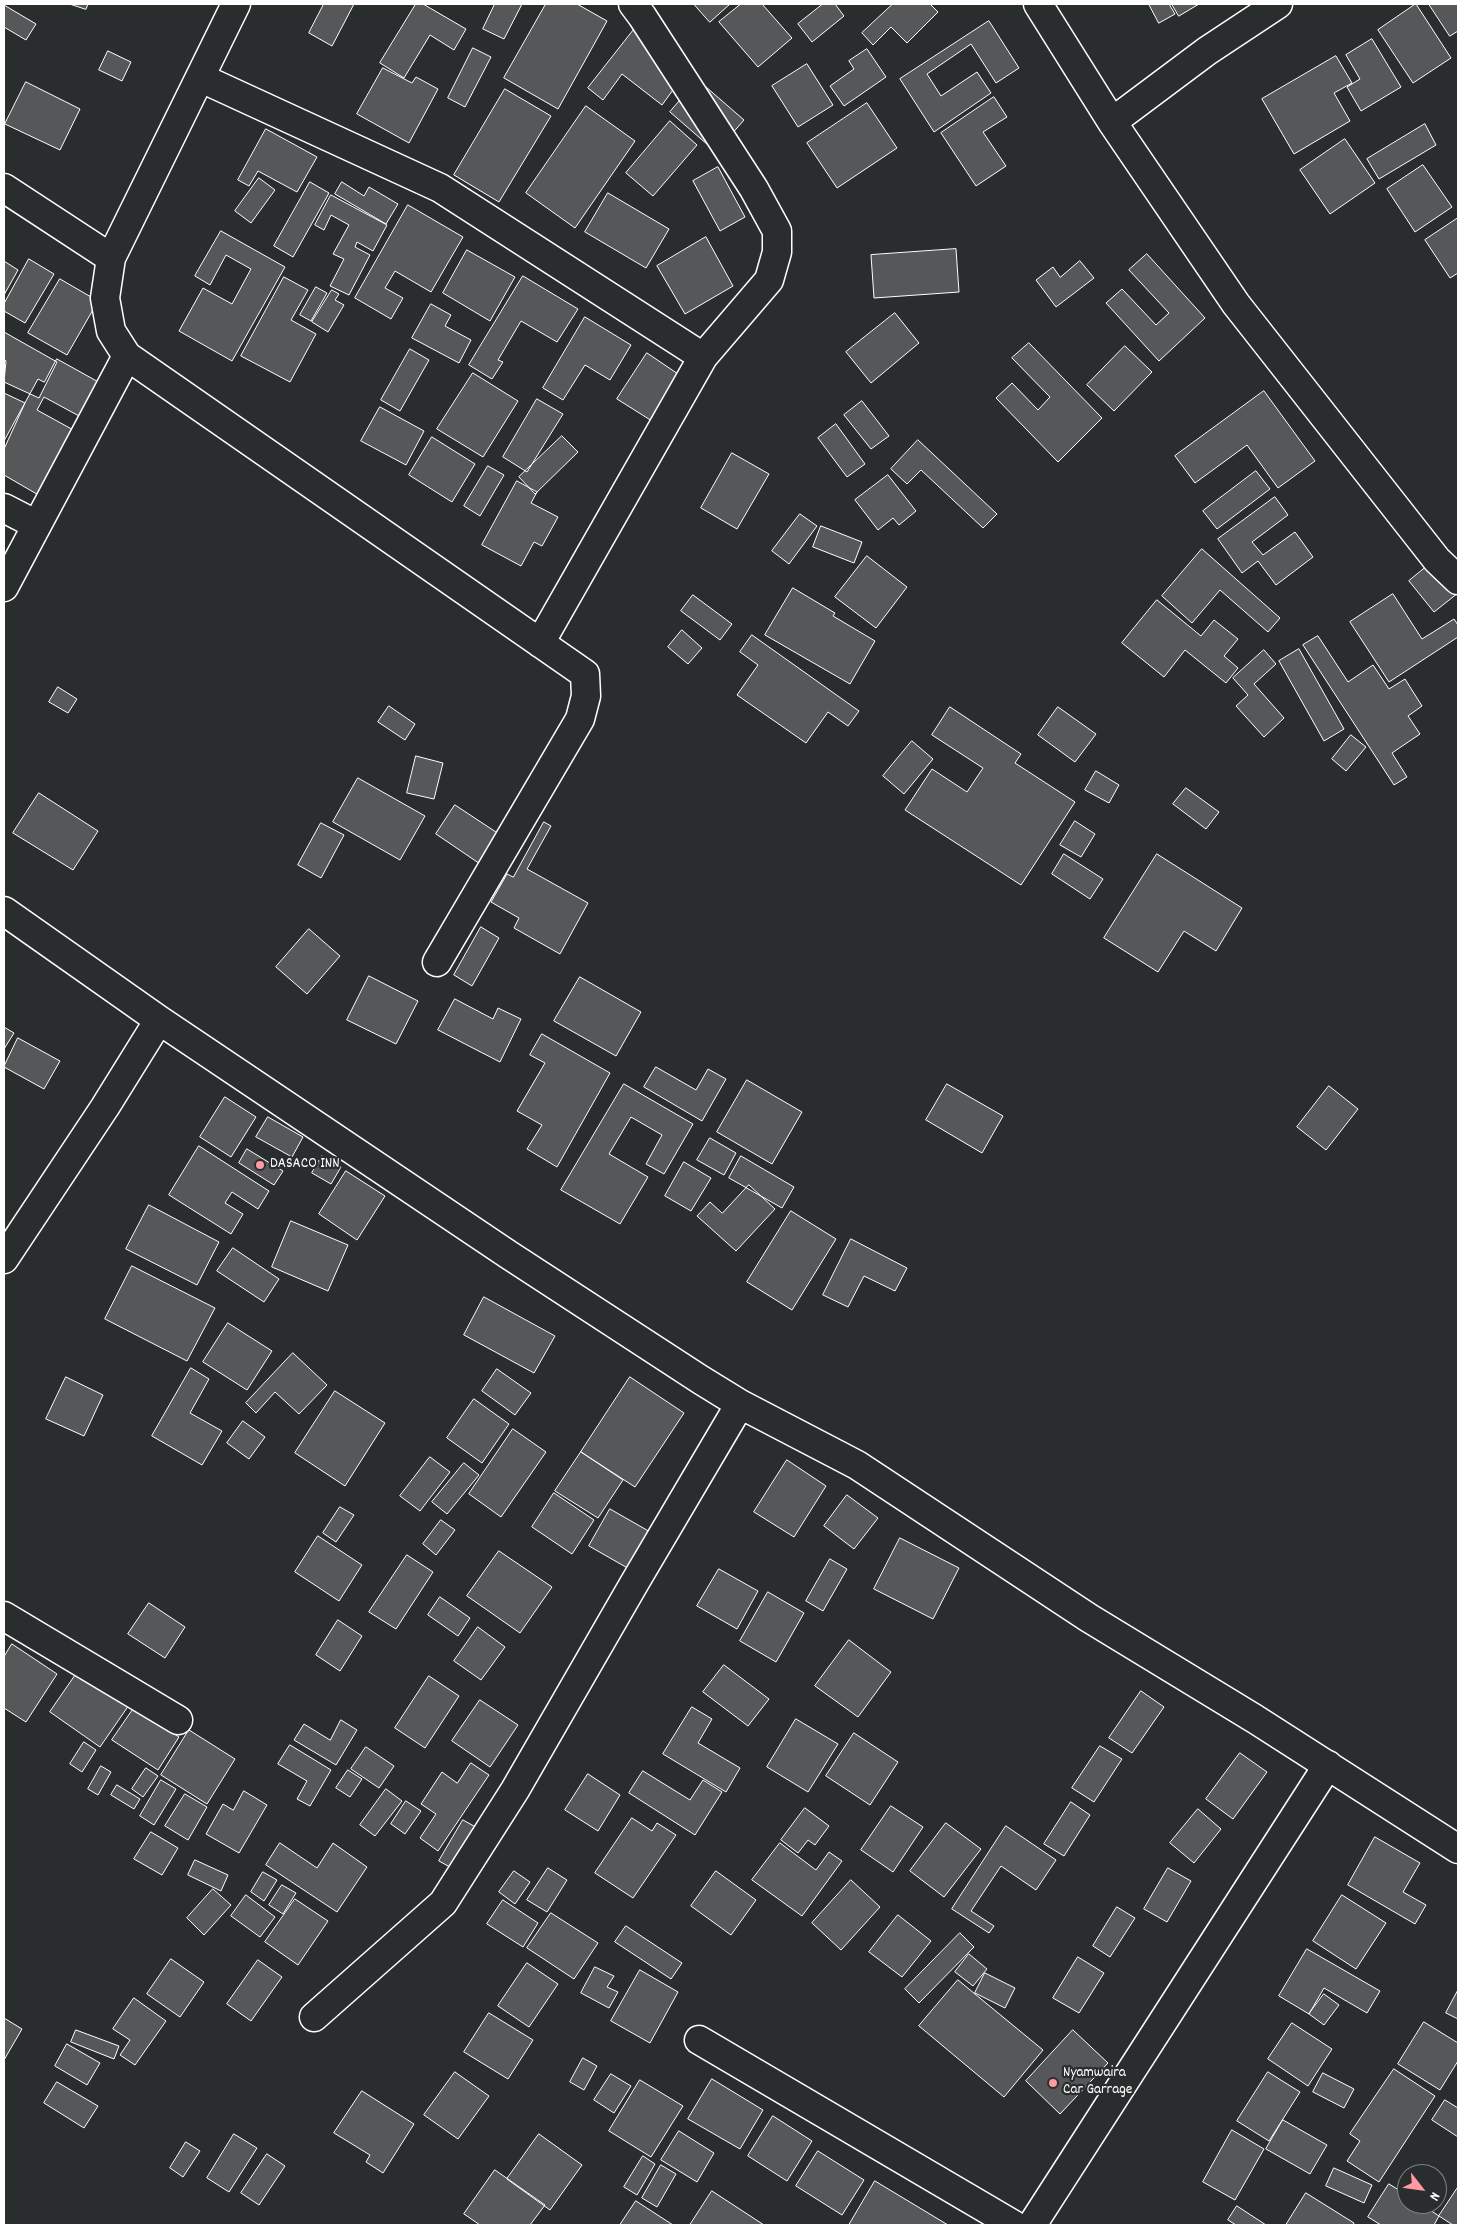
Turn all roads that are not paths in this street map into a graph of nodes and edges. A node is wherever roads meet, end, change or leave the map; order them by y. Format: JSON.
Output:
{"nodes":[{"id":1,"x":236,"y":4,"type":"edge"},
{"id":2,"x":632,"y":4,"type":"edge"},
{"id":3,"x":1038,"y":4,"type":"edge"},
{"id":4,"x":1278,"y":4,"type":"edge"},
{"id":5,"x":201,"y":78,"type":"junction"},
{"id":6,"x":1112,"y":122,"type":"junction"},
{"id":7,"x":4,"y":188,"type":"edge"},
{"id":8,"x":111,"y":258,"type":"junction"},
{"id":9,"x":127,"y":356,"type":"junction"},
{"id":10,"x":703,"y":356,"type":"junction"},
{"id":11,"x":4,"y":508,"type":"edge"},
{"id":12,"x":37,"y":525,"type":"junction"},
{"id":13,"x":1458,"y":580,"type":"edge"},
{"id":14,"x":4,"y":586,"type":"edge"},
{"id":15,"x":540,"y":643,"type":"junction"},
{"id":16,"x":4,"y":911,"type":"edge"},
{"id":17,"x":437,"y":962,"type":"dead end"},
{"id":18,"x":159,"y":1020,"type":"junction"},
{"id":19,"x":4,"y":1259,"type":"edge"},
{"id":20,"x":740,"y":1404,"type":"junction"},
{"id":21,"x":4,"y":1616,"type":"edge"},
{"id":22,"x":178,"y":1720,"type":"dead end"},
{"id":23,"x":1328,"y":1765,"type":"junction"},
{"id":24,"x":1458,"y":1849,"type":"edge"},
{"id":25,"x":314,"y":2017,"type":"dead end"},
{"id":26,"x":699,"y":2040,"type":"dead end"},
{"id":27,"x":1014,"y":2225,"type":"edge"},
{"id":28,"x":1032,"y":2225,"type":"edge"}],
"edges":[{"from":1,"to":5,"type":"street"},
{"from":2,"to":10,"type":"street"},
{"from":3,"to":6,"type":"street"},
{"from":4,"to":6,"type":"street"},
{"from":5,"to":8,"type":"street"},
{"from":5,"to":10,"type":"street"},
{"from":6,"to":13,"type":"street"},
{"from":7,"to":8,"type":"street"},
{"from":8,"to":9,"type":"street"},
{"from":9,"to":12,"type":"street"},
{"from":9,"to":15,"type":"street"},
{"from":10,"to":15,"type":"street"},
{"from":11,"to":12,"type":"street"},
{"from":12,"to":14,"type":"street"},
{"from":15,"to":17,"type":"street"},
{"from":16,"to":18,"type":"street"},
{"from":18,"to":19,"type":"street"},
{"from":18,"to":20,"type":"street"},
{"from":20,"to":23,"type":"street"},
{"from":20,"to":25,"type":"street"},
{"from":21,"to":22,"type":"street"},
{"from":23,"to":24,"type":"street"},
{"from":23,"to":28,"type":"street"},
{"from":26,"to":27,"type":"street"}]}
